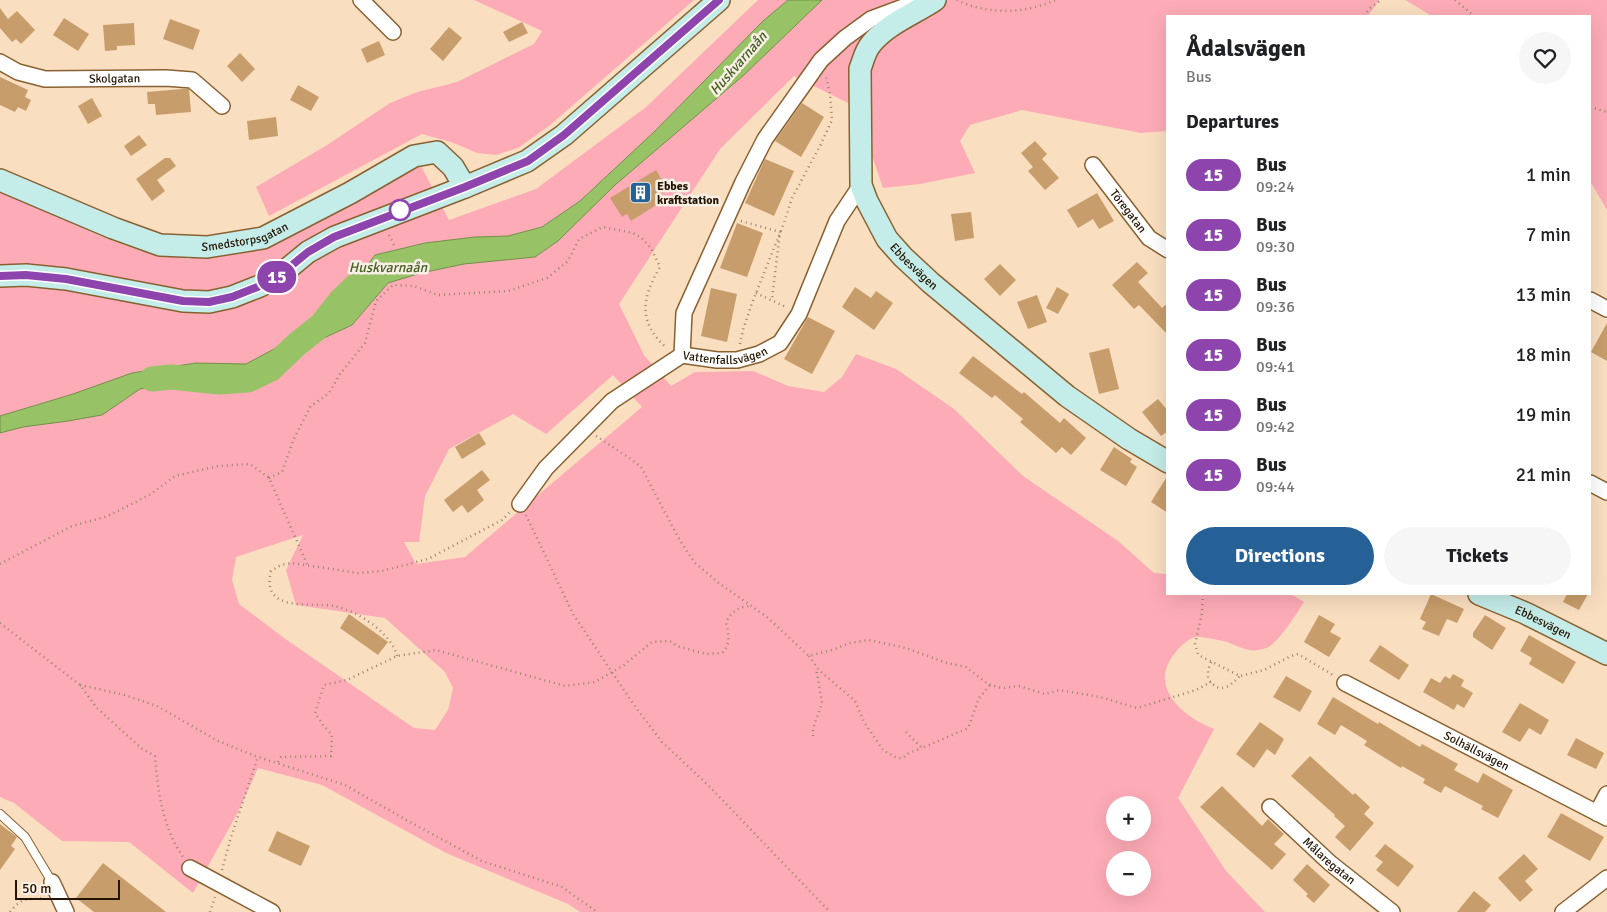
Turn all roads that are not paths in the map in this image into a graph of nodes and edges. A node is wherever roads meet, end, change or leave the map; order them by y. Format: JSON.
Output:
{"nodes":[{"id":1,"x":361,"y":0,"type":"edge"},
{"id":2,"x":719,"y":0,"type":"edge"},
{"id":3,"x":933,"y":1,"type":"edge"},
{"id":4,"x":393,"y":32,"type":"dead end"},
{"id":5,"x":0,"y":62,"type":"edge"},
{"id":6,"x":222,"y":106,"type":"dead end"},
{"id":7,"x":1093,"y":165,"type":"dead end"},
{"id":8,"x":0,"y":180,"type":"edge"},
{"id":9,"x":861,"y":185,"type":"junction"},
{"id":10,"x":465,"y":187,"type":"junction"},
{"id":11,"x":1166,"y":249,"type":"edge"},
{"id":12,"x":0,"y":276,"type":"edge"},
{"id":13,"x":1591,"y":301,"type":"edge"},
{"id":14,"x":1607,"y":309,"type":"edge"},
{"id":15,"x":682,"y":354,"type":"junction"},
{"id":16,"x":1166,"y":461,"type":"edge"},
{"id":17,"x":1591,"y":484,"type":"edge"},
{"id":18,"x":1607,"y":492,"type":"edge"},
{"id":19,"x":520,"y":504,"type":"road end"},
{"id":20,"x":1481,"y":595,"type":"edge"},
{"id":21,"x":1607,"y":654,"type":"edge"},
{"id":22,"x":1345,"y":682,"type":"road end"},
{"id":23,"x":1607,"y":794,"type":"edge"},
{"id":24,"x":1270,"y":807,"type":"dead end"},
{"id":25,"x":0,"y":814,"type":"edge"},
{"id":26,"x":1602,"y":815,"type":"edge"},
{"id":27,"x":190,"y":868,"type":"road end"},
{"id":28,"x":1607,"y":878,"type":"edge"},
{"id":29,"x":52,"y":882,"type":"joint"},
{"id":30,"x":66,"y":912,"type":"edge"},
{"id":31,"x":272,"y":912,"type":"edge"},
{"id":32,"x":1392,"y":912,"type":"edge"},
{"id":33,"x":1563,"y":912,"type":"edge"}],
"edges":[{"from":1,"to":4,"type":"street"},
{"from":2,"to":10,"type":"street"},
{"from":3,"to":9,"type":"street","name":"Ebbesvägen"},
{"from":3,"to":15,"type":"street"},
{"from":5,"to":6,"type":"street","name":"Skolgatan"},
{"from":7,"to":11,"type":"street","name":"Töregatan"},
{"from":8,"to":10,"type":"street","name":"Smedstorpsgatan"},
{"from":9,"to":15,"type":"street","name":"Vattenfallsvägen"},
{"from":9,"to":16,"type":"street","name":"Ebbesvägen"},
{"from":10,"to":12,"type":"street"},
{"from":13,"to":14,"type":"street"},
{"from":15,"to":19,"type":"street","name":"Vattenfallsvägen"},
{"from":17,"to":18,"type":"street"},
{"from":20,"to":21,"type":"street","name":"Ebbesvägen"},
{"from":22,"to":26,"type":"street","name":"Solhällsvägen"},
{"from":23,"to":26,"type":"street"},
{"from":24,"to":32,"type":"street","name":"Målaregatan"},
{"from":25,"to":29,"type":"lane"},
{"from":27,"to":31,"type":"street"},
{"from":28,"to":33,"type":"street"},
{"from":29,"to":30,"type":"street"}]}
